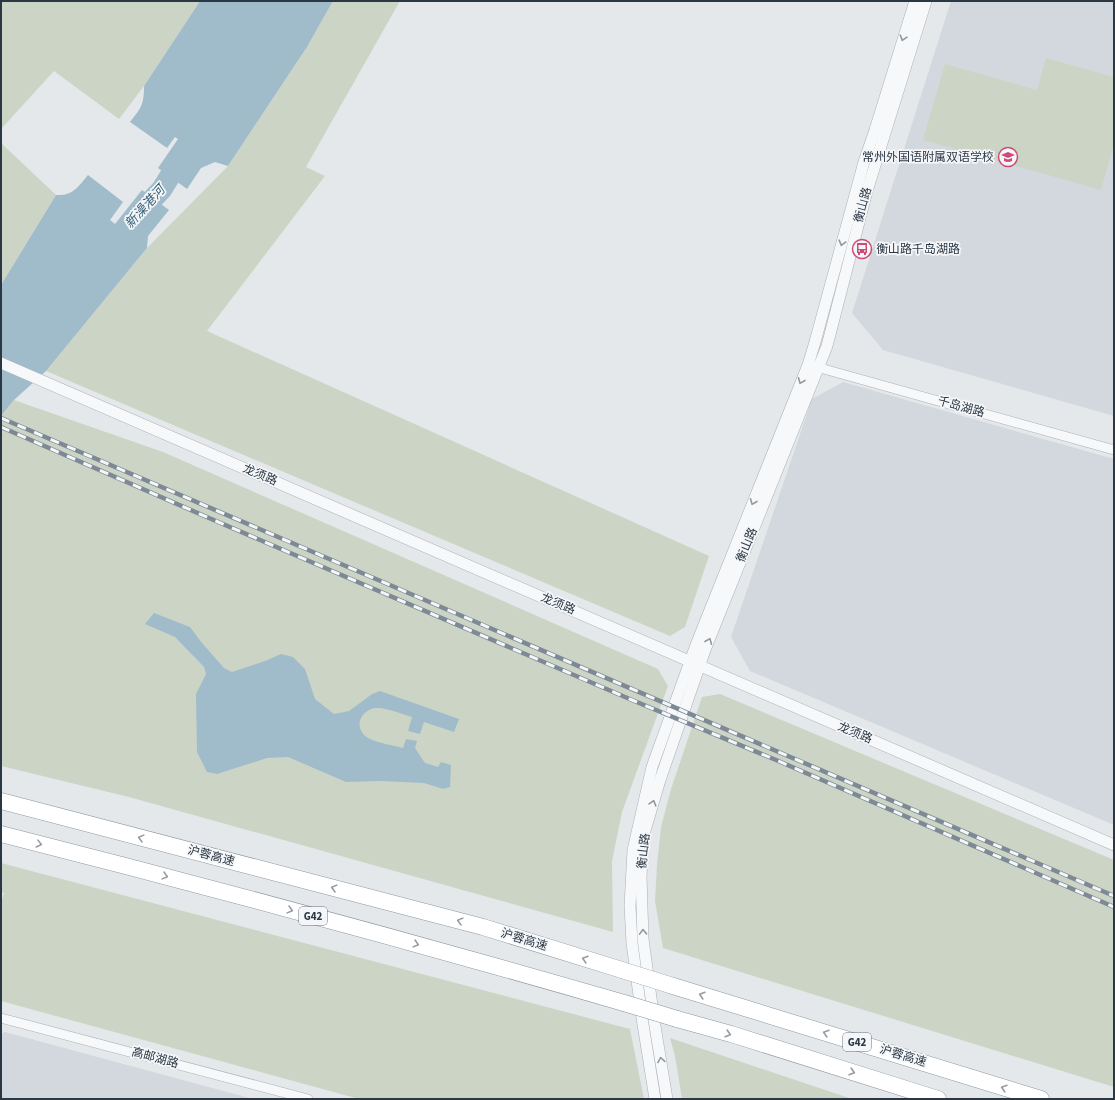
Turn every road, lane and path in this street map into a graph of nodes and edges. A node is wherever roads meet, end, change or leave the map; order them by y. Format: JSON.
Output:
{"nodes":[{"id":1,"x":915,"y":1,"type":"edge"},
{"id":2,"x":926,"y":1,"type":"edge"},
{"id":3,"x":1,"y":364,"type":"edge"},
{"id":4,"x":813,"y":367,"type":"junction"},
{"id":5,"x":1114,"y":450,"type":"edge"},
{"id":6,"x":695,"y":664,"type":"junction"},
{"id":7,"x":1,"y":801,"type":"edge"},
{"id":8,"x":1,"y":834,"type":"edge"},
{"id":9,"x":1114,"y":845,"type":"edge"},
{"id":10,"x":1,"y":1018,"type":"edge"},
{"id":11,"x":308,"y":1099,"type":"edge"},
{"id":12,"x":655,"y":1099,"type":"edge"},
{"id":13,"x":667,"y":1099,"type":"edge"},
{"id":14,"x":938,"y":1099,"type":"edge"},
{"id":15,"x":1042,"y":1099,"type":"edge"}],
"edges":[{"from":1,"to":4,"type":"street","name":"衡山路","one_way":true},
{"from":2,"to":4,"type":"street","name":"衡山路"},
{"from":3,"to":6,"type":"street","name":"龙须路"},
{"from":4,"to":5,"type":"street","name":"千岛湖路"},
{"from":4,"to":6,"type":"street","name":"衡山路"},
{"from":6,"to":9,"type":"street","name":"龙须路"},
{"from":6,"to":12,"type":"street","name":"衡山路"},
{"from":13,"to":6,"type":"street","name":"衡山路","one_way":true},
{"from":15,"to":7,"type":"highway","name":"沪蓉高速","number":"G42","one_way":true,"bridge":true},
{"from":8,"to":14,"type":"highway","number":"G42","one_way":true,"bridge":true},
{"from":10,"to":11,"type":"street","name":"高邮湖路"}]}
